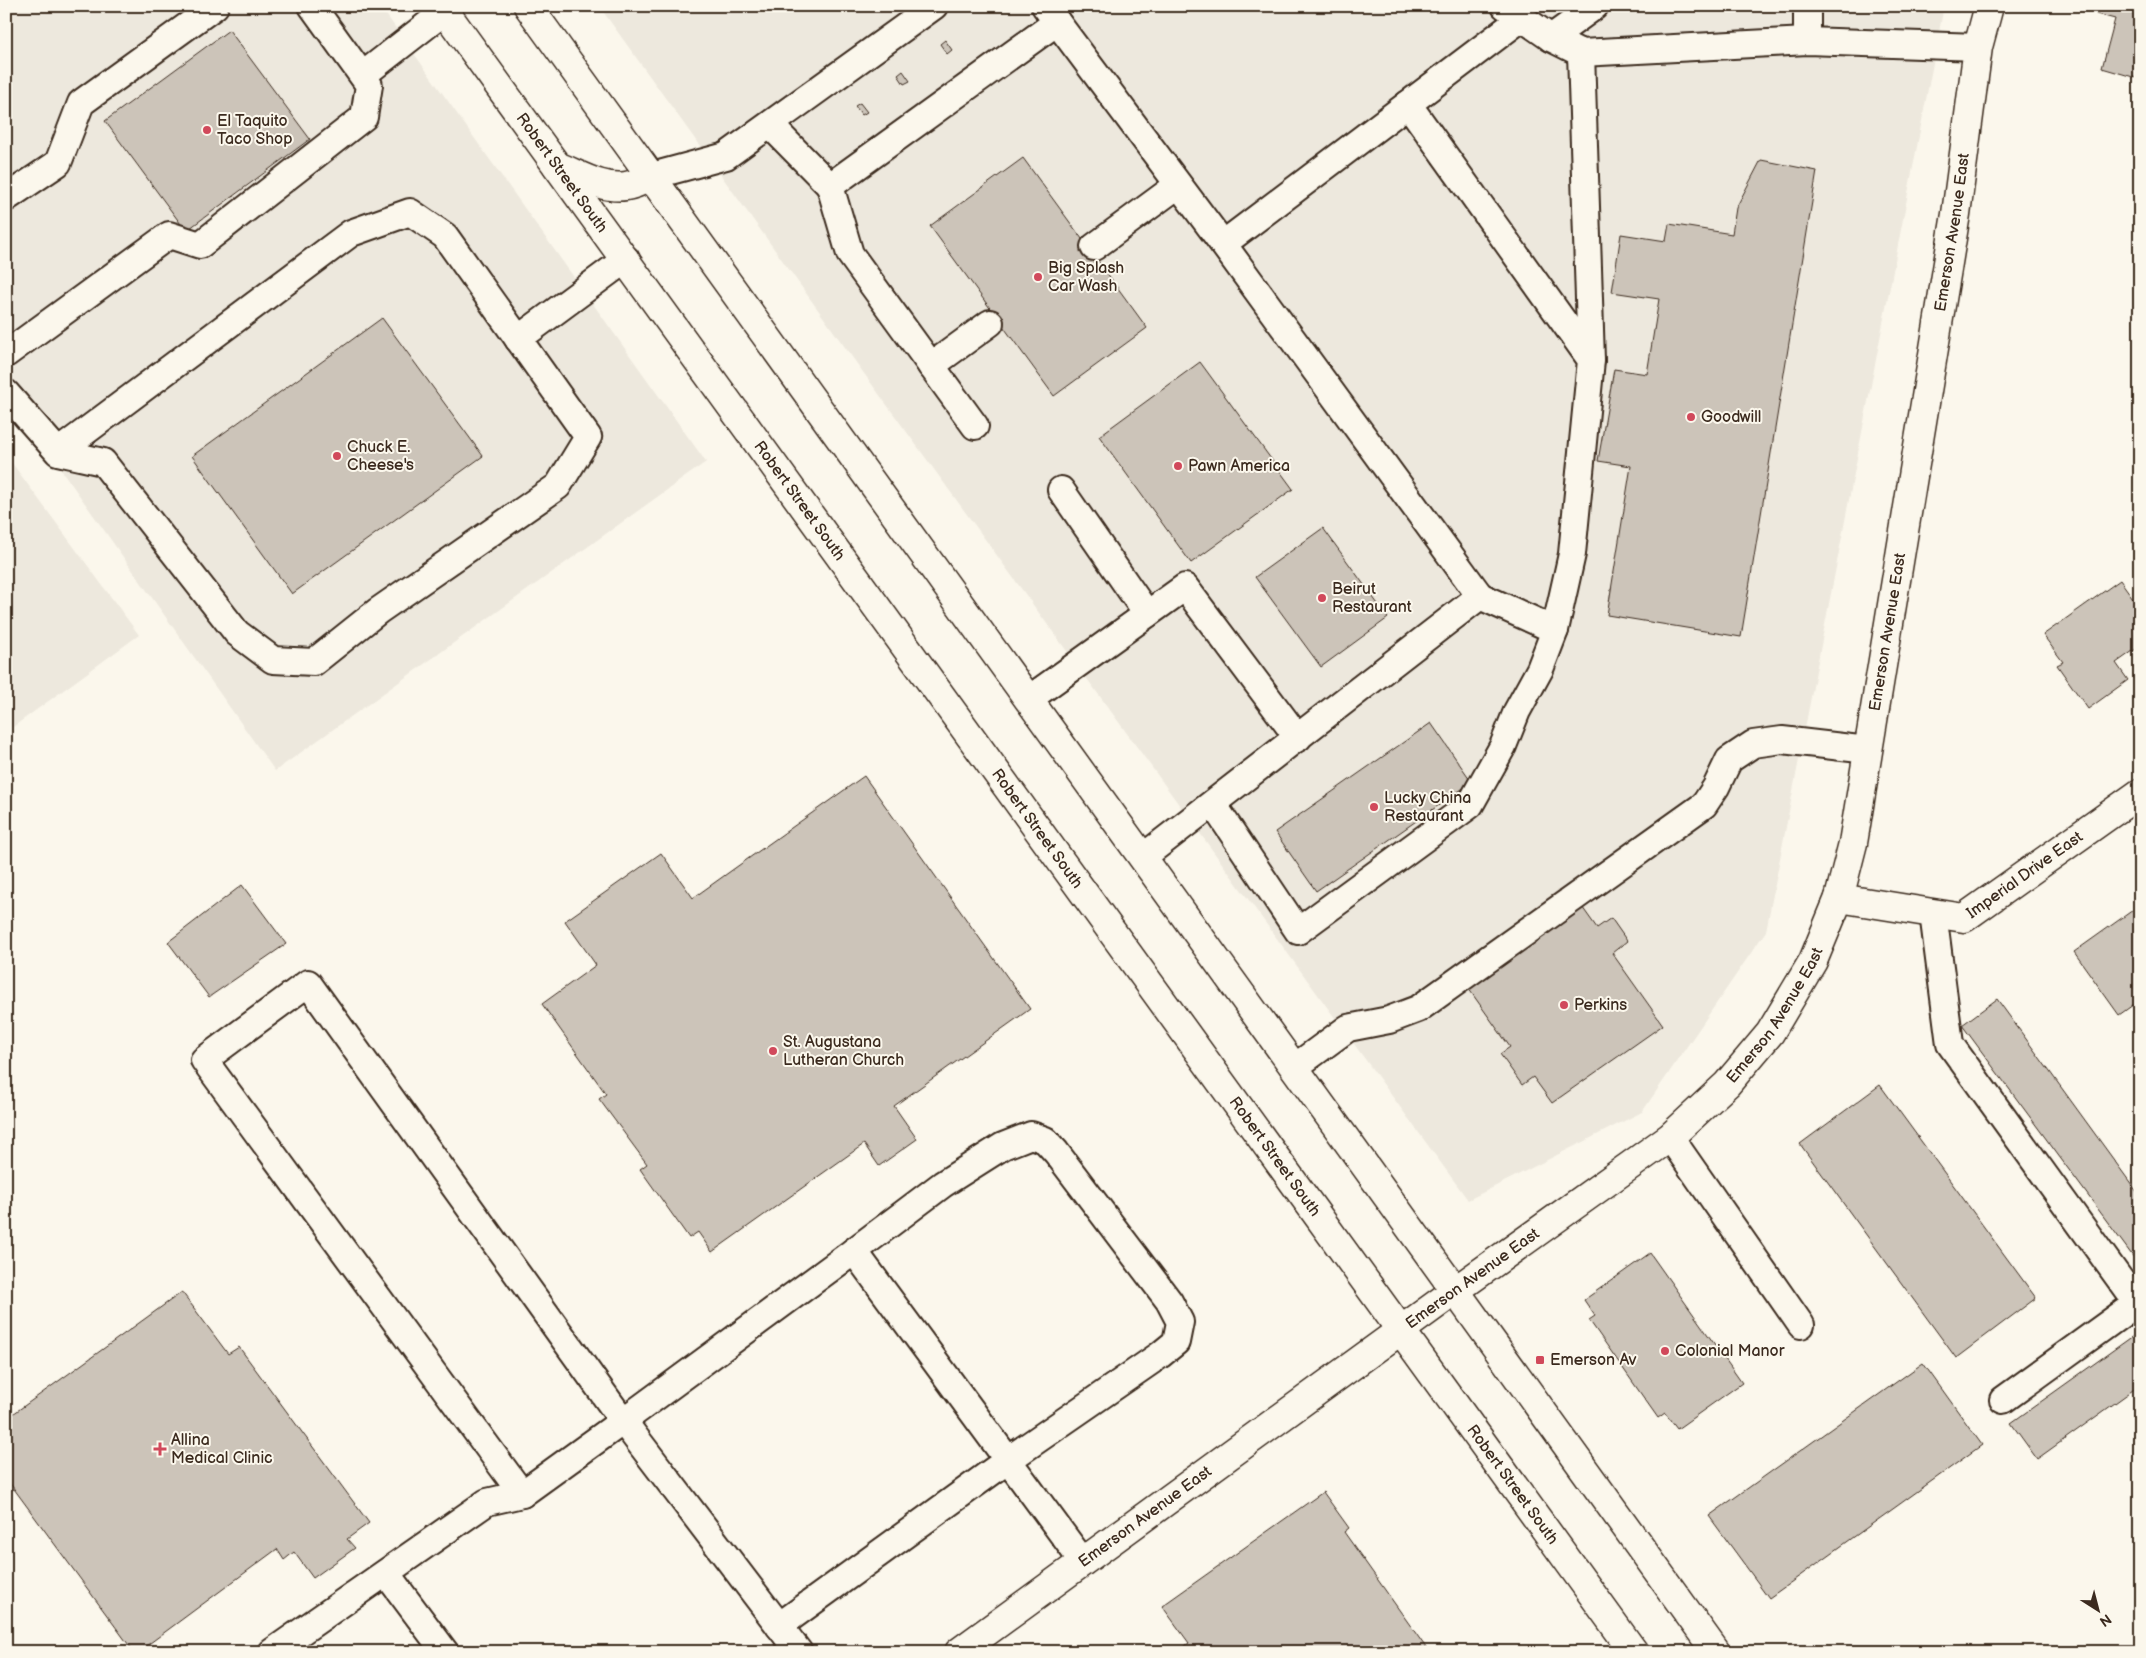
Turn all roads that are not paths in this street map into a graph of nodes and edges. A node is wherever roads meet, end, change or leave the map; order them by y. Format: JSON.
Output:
{"nodes":[{"id":1,"x":215,"y":6,"type":"edge"},
{"id":2,"x":312,"y":6,"type":"edge"},
{"id":3,"x":528,"y":6,"type":"edge"},
{"id":4,"x":934,"y":6,"type":"edge"},
{"id":5,"x":1595,"y":6,"type":"edge"},
{"id":6,"x":1807,"y":6,"type":"edge"},
{"id":7,"x":1989,"y":6,"type":"edge"},
{"id":8,"x":443,"y":8,"type":"edge"},
{"id":9,"x":1514,"y":12,"type":"edge"},
{"id":10,"x":1051,"y":14,"type":"edge"},
{"id":11,"x":1551,"y":38,"type":"junction"},
{"id":12,"x":1808,"y":41,"type":"junction"},
{"id":13,"x":1978,"y":47,"type":"junction"},
{"id":14,"x":1582,"y":53,"type":"junction"},
{"id":15,"x":362,"y":76,"type":"junction"},
{"id":16,"x":1408,"y":104,"type":"junction"},
{"id":17,"x":770,"y":124,"type":"junction"},
{"id":18,"x":558,"y":166,"type":"junction"},
{"id":19,"x":652,"y":176,"type":"junction"},
{"id":20,"x":1178,"y":185,"type":"junction"},
{"id":21,"x":830,"y":186,"type":"junction"},
{"id":22,"x":6,"y":198,"type":"edge"},
{"id":23,"x":1223,"y":244,"type":"junction"},
{"id":24,"x":1094,"y":247,"type":"dead end"},
{"id":25,"x":626,"y":259,"type":"junction"},
{"id":26,"x":990,"y":323,"type":"dead end"},
{"id":27,"x":518,"y":340,"type":"junction"},
{"id":28,"x":6,"y":354,"type":"edge"},
{"id":29,"x":1591,"y":360,"type":"junction"},
{"id":30,"x":931,"y":366,"type":"junction"},
{"id":31,"x":6,"y":392,"type":"edge"},
{"id":32,"x":974,"y":426,"type":"dead end"},
{"id":33,"x":58,"y":452,"type":"junction"},
{"id":34,"x":1061,"y":490,"type":"dead end"},
{"id":35,"x":1480,"y":596,"type":"junction"},
{"id":36,"x":1148,"y":614,"type":"junction"},
{"id":37,"x":1554,"y":630,"type":"junction"},
{"id":38,"x":1029,"y":699,"type":"junction"},
{"id":39,"x":1298,"y":738,"type":"junction"},
{"id":40,"x":1868,"y":750,"type":"junction"},
{"id":41,"x":2140,"y":792,"type":"edge"},
{"id":42,"x":1213,"y":804,"type":"junction"},
{"id":43,"x":1143,"y":857,"type":"junction"},
{"id":44,"x":1840,"y":898,"type":"junction"},
{"id":45,"x":1933,"y":913,"type":"junction"},
{"id":46,"x":1295,"y":1067,"type":"junction"},
{"id":47,"x":1670,"y":1137,"type":"junction"},
{"id":48,"x":854,"y":1251,"type":"junction"},
{"id":49,"x":1456,"y":1290,"type":"junction"},
{"id":50,"x":1801,"y":1325,"type":"dead end"},
{"id":51,"x":1401,"y":1330,"type":"junction"},
{"id":52,"x":2003,"y":1400,"type":"dead end"},
{"id":53,"x":623,"y":1421,"type":"junction"},
{"id":54,"x":1008,"y":1460,"type":"junction"},
{"id":55,"x":522,"y":1494,"type":"junction"},
{"id":56,"x":1083,"y":1562,"type":"junction"},
{"id":57,"x":386,"y":1573,"type":"junction"},
{"id":58,"x":779,"y":1626,"type":"junction"},
{"id":59,"x":272,"y":1652,"type":"edge"},
{"id":60,"x":445,"y":1652,"type":"edge"},
{"id":61,"x":798,"y":1652,"type":"edge"},
{"id":62,"x":959,"y":1652,"type":"edge"},
{"id":63,"x":1634,"y":1652,"type":"edge"},
{"id":64,"x":1716,"y":1652,"type":"edge"}],
"edges":[{"from":1,"to":22,"type":"lane"},
{"from":2,"to":15,"type":"lane"},
{"from":3,"to":19,"type":"main road"},
{"from":4,"to":17,"type":"lane"},
{"from":5,"to":11,"type":"lane"},
{"from":6,"to":12,"type":"lane"},
{"from":7,"to":13,"type":"main road","name":"Emerson Avenue East"},
{"from":8,"to":15,"type":"lane"},
{"from":8,"to":18,"type":"main road","name":"Robert Street South"},
{"from":9,"to":11,"type":"lane"},
{"from":9,"to":16,"type":"lane"},
{"from":10,"to":20,"type":"lane"},
{"from":10,"to":21,"type":"lane"},
{"from":11,"to":14,"type":"lane"},
{"from":12,"to":13,"type":"lane"},
{"from":12,"to":14,"type":"lane"},
{"from":13,"to":40,"type":"main road","name":"Emerson Avenue East"},
{"from":14,"to":29,"type":"lane"},
{"from":15,"to":28,"type":"lane"},
{"from":16,"to":23,"type":"lane"},
{"from":16,"to":29,"type":"lane"},
{"from":17,"to":19,"type":"lane"},
{"from":17,"to":21,"type":"lane"},
{"from":18,"to":19,"type":"main road"},
{"from":18,"to":25,"type":"main road","name":"Robert Street South"},
{"from":19,"to":38,"type":"main road"},
{"from":20,"to":23,"type":"lane"},
{"from":20,"to":24,"type":"lane"},
{"from":21,"to":30,"type":"lane"},
{"from":23,"to":35,"type":"lane"},
{"from":25,"to":27,"type":"lane"},
{"from":25,"to":51,"type":"main road","name":"Robert Street South"},
{"from":26,"to":30,"type":"lane"},
{"from":27,"to":33,"type":"lane"},
{"from":27,"to":33,"type":"lane"},
{"from":29,"to":37,"type":"lane"},
{"from":30,"to":32,"type":"lane"},
{"from":31,"to":33,"type":"lane"},
{"from":34,"to":36,"type":"lane"},
{"from":35,"to":37,"type":"lane"},
{"from":35,"to":39,"type":"lane"},
{"from":36,"to":38,"type":"lane"},
{"from":36,"to":39,"type":"lane"},
{"from":37,"to":42,"type":"lane"},
{"from":38,"to":43,"type":"main road"},
{"from":39,"to":42,"type":"lane"},
{"from":40,"to":44,"type":"main road","name":"Emerson Avenue East"},
{"from":40,"to":46,"type":"lane"},
{"from":41,"to":45,"type":"main road","name":"Imperial Drive East"},
{"from":42,"to":43,"type":"lane"},
{"from":43,"to":46,"type":"main road"},
{"from":44,"to":45,"type":"main road","name":"Imperial Drive East"},
{"from":44,"to":47,"type":"main road","name":"Emerson Avenue East"},
{"from":45,"to":52,"type":"lane"},
{"from":46,"to":49,"type":"main road"},
{"from":47,"to":49,"type":"main road","name":"Emerson Avenue East"},
{"from":47,"to":50,"type":"lane"},
{"from":48,"to":53,"type":"lane"},
{"from":48,"to":54,"type":"lane"},
{"from":48,"to":54,"type":"lane"},
{"from":49,"to":51,"type":"main road","name":"Emerson Avenue East"},
{"from":49,"to":64,"type":"main road"},
{"from":51,"to":56,"type":"main road","name":"Emerson Avenue East"},
{"from":51,"to":63,"type":"main road","name":"Robert Street South"},
{"from":53,"to":55,"type":"lane"},
{"from":53,"to":55,"type":"lane"},
{"from":53,"to":58,"type":"lane"},
{"from":54,"to":56,"type":"lane"},
{"from":54,"to":58,"type":"lane"},
{"from":55,"to":57,"type":"lane"},
{"from":56,"to":62,"type":"main road","name":"Emerson Avenue East"},
{"from":57,"to":59,"type":"lane"},
{"from":57,"to":60,"type":"lane"},
{"from":58,"to":61,"type":"lane"}]}
